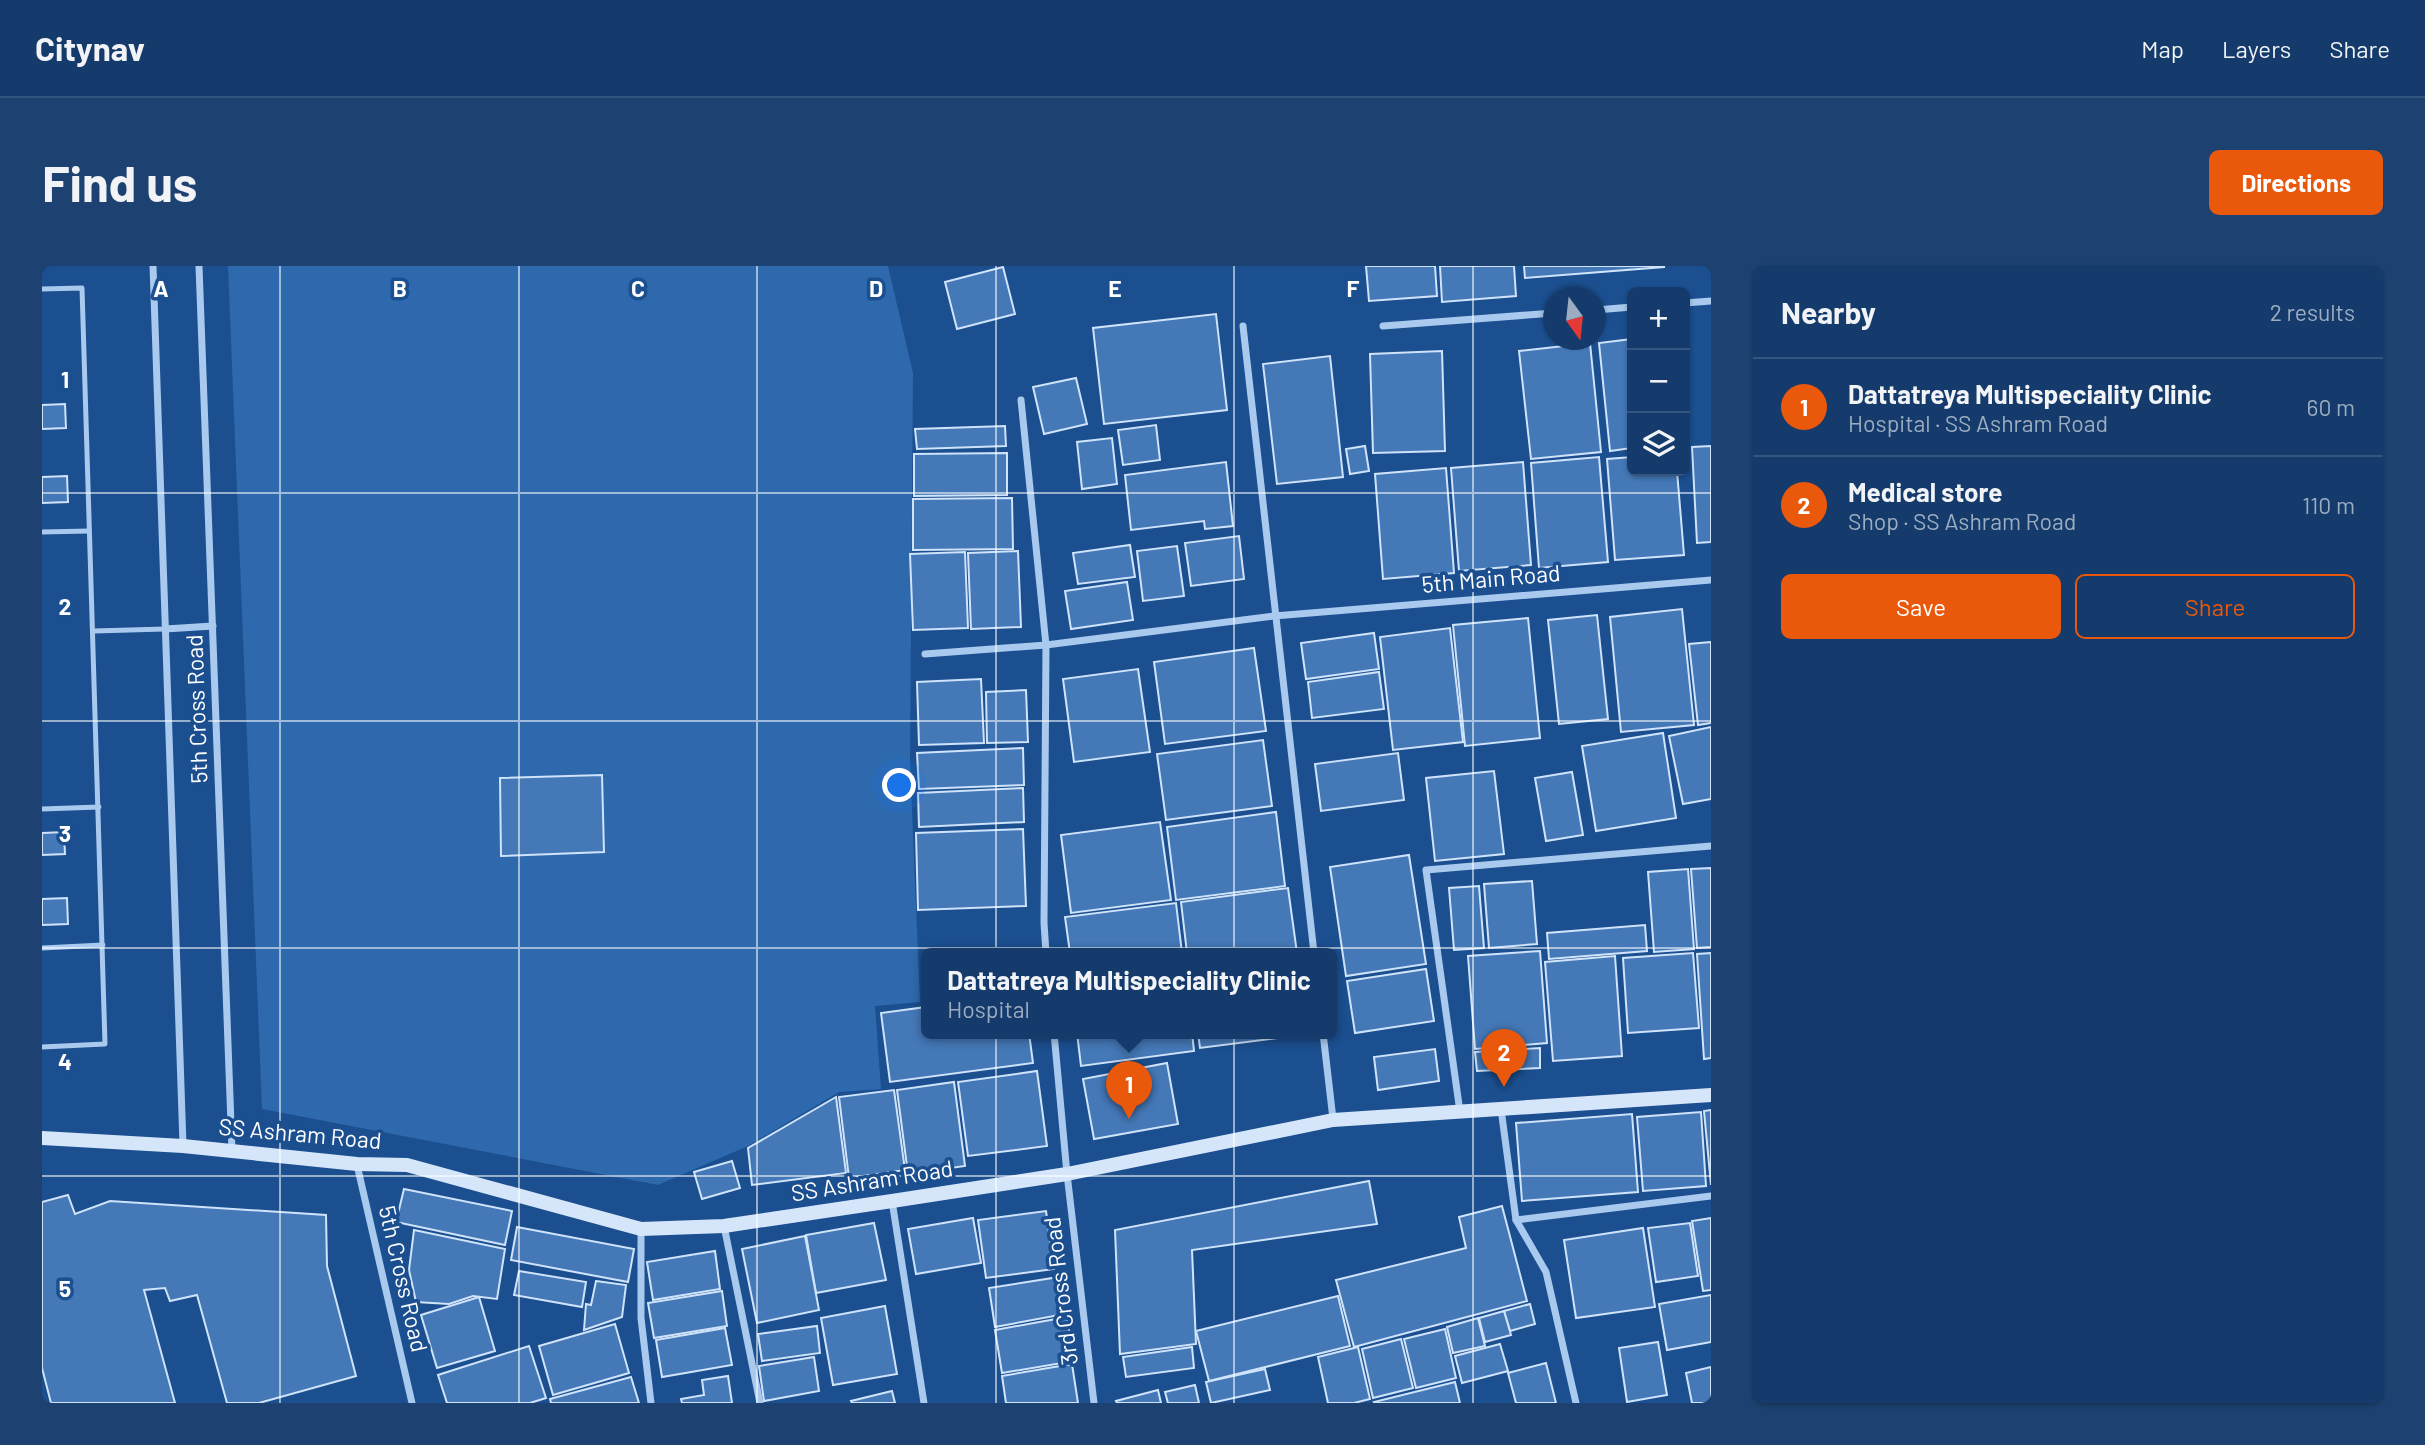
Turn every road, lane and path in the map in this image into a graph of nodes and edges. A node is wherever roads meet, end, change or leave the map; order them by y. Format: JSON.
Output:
{"nodes":[{"id":1,"x":153,"y":266,"type":"edge"},
{"id":2,"x":199,"y":266,"type":"edge"},
{"id":3,"x":42,"y":289,"type":"edge"},
{"id":4,"x":1711,"y":301,"type":"edge"},
{"id":5,"x":1690,"y":303,"type":"edge"},
{"id":6,"x":1627,"y":307,"type":"edge"},
{"id":7,"x":1606,"y":309,"type":"edge"},
{"id":8,"x":1543,"y":314,"type":"edge"},
{"id":9,"x":1242,"y":326,"type":"dead end"},
{"id":10,"x":1383,"y":326,"type":"dead end"},
{"id":11,"x":1021,"y":400,"type":"dead end"},
{"id":12,"x":89,"y":531,"type":"junction"},
{"id":13,"x":42,"y":532,"type":"edge"},
{"id":14,"x":1711,"y":580,"type":"edge"},
{"id":15,"x":1274,"y":616,"type":"junction"},
{"id":16,"x":213,"y":626,"type":"junction"},
{"id":17,"x":165,"y":629,"type":"junction"},
{"id":18,"x":94,"y":631,"type":"junction"},
{"id":19,"x":1045,"y":645,"type":"junction"},
{"id":20,"x":925,"y":654,"type":"dead end"},
{"id":21,"x":99,"y":807,"type":"junction"},
{"id":22,"x":42,"y":809,"type":"edge"},
{"id":23,"x":1711,"y":846,"type":"edge"},
{"id":24,"x":103,"y":945,"type":"junction"},
{"id":25,"x":42,"y":948,"type":"edge"},
{"id":26,"x":1046,"y":948,"type":"edge"},
{"id":27,"x":1313,"y":948,"type":"edge"},
{"id":28,"x":1055,"y":1039,"type":"edge"},
{"id":29,"x":1324,"y":1039,"type":"edge"},
{"id":30,"x":42,"y":1047,"type":"edge"},
{"id":31,"x":1711,"y":1095,"type":"edge"},
{"id":32,"x":1501,"y":1109,"type":"junction"},
{"id":33,"x":1460,"y":1112,"type":"junction"},
{"id":34,"x":1333,"y":1120,"type":"junction"},
{"id":35,"x":42,"y":1138,"type":"edge"},
{"id":36,"x":183,"y":1146,"type":"junction"},
{"id":37,"x":232,"y":1151,"type":"junction"},
{"id":38,"x":357,"y":1164,"type":"junction"},
{"id":39,"x":1067,"y":1174,"type":"junction"},
{"id":40,"x":1711,"y":1196,"type":"edge"},
{"id":41,"x":892,"y":1201,"type":"junction"},
{"id":42,"x":1516,"y":1220,"type":"junction"},
{"id":43,"x":724,"y":1226,"type":"junction"},
{"id":44,"x":641,"y":1229,"type":"junction"},
{"id":45,"x":412,"y":1403,"type":"edge"},
{"id":46,"x":651,"y":1403,"type":"edge"},
{"id":47,"x":760,"y":1403,"type":"edge"},
{"id":48,"x":924,"y":1403,"type":"edge"},
{"id":49,"x":1094,"y":1403,"type":"edge"},
{"id":50,"x":1576,"y":1403,"type":"edge"}],
"edges":[{"from":1,"to":17,"type":"street","name":"5th Cross Road"},
{"from":2,"to":16,"type":"street","name":"5th Cross Road"},
{"from":3,"to":12,"type":"lane"},
{"from":4,"to":5,"type":"street"},
{"from":6,"to":7,"type":"street"},
{"from":8,"to":10,"type":"street"},
{"from":9,"to":15,"type":"street"},
{"from":11,"to":19,"type":"street"},
{"from":12,"to":13,"type":"lane"},
{"from":12,"to":18,"type":"lane"},
{"from":14,"to":15,"type":"street","name":"5th Main Road"},
{"from":15,"to":19,"type":"street","name":"5th Main Road"},
{"from":15,"to":27,"type":"street"},
{"from":16,"to":17,"type":"street"},
{"from":16,"to":37,"type":"street","name":"5th Cross Road"},
{"from":17,"to":18,"type":"lane"},
{"from":17,"to":36,"type":"street","name":"5th Cross Road"},
{"from":18,"to":21,"type":"lane"},
{"from":19,"to":20,"type":"street","name":"5th Main Road"},
{"from":19,"to":26,"type":"street"},
{"from":21,"to":22,"type":"lane"},
{"from":21,"to":24,"type":"lane"},
{"from":23,"to":33,"type":"street"},
{"from":24,"to":25,"type":"lane"},
{"from":24,"to":30,"type":"lane"},
{"from":28,"to":39,"type":"street","name":"3rd Cross Road"},
{"from":29,"to":34,"type":"street"},
{"from":31,"to":32,"type":"street","name":"SS Ashram Road"},
{"from":32,"to":33,"type":"street","name":"SS Ashram Road"},
{"from":32,"to":42,"type":"street"},
{"from":33,"to":34,"type":"street","name":"SS Ashram Road"},
{"from":34,"to":39,"type":"street","name":"SS Ashram Road"},
{"from":35,"to":36,"type":"street","name":"SS Ashram Road"},
{"from":36,"to":37,"type":"street","name":"SS Ashram Road"},
{"from":37,"to":38,"type":"street","name":"SS Ashram Road"},
{"from":38,"to":44,"type":"street","name":"SS Ashram Road"},
{"from":38,"to":45,"type":"street","name":"5th Cross Road"},
{"from":39,"to":41,"type":"street","name":"SS Ashram Road"},
{"from":39,"to":49,"type":"street","name":"3rd Cross Road"},
{"from":40,"to":42,"type":"street"},
{"from":41,"to":43,"type":"street","name":"SS Ashram Road"},
{"from":41,"to":48,"type":"street"},
{"from":42,"to":50,"type":"street"},
{"from":43,"to":44,"type":"street","name":"SS Ashram Road"},
{"from":43,"to":47,"type":"street"},
{"from":44,"to":46,"type":"street"}]}
